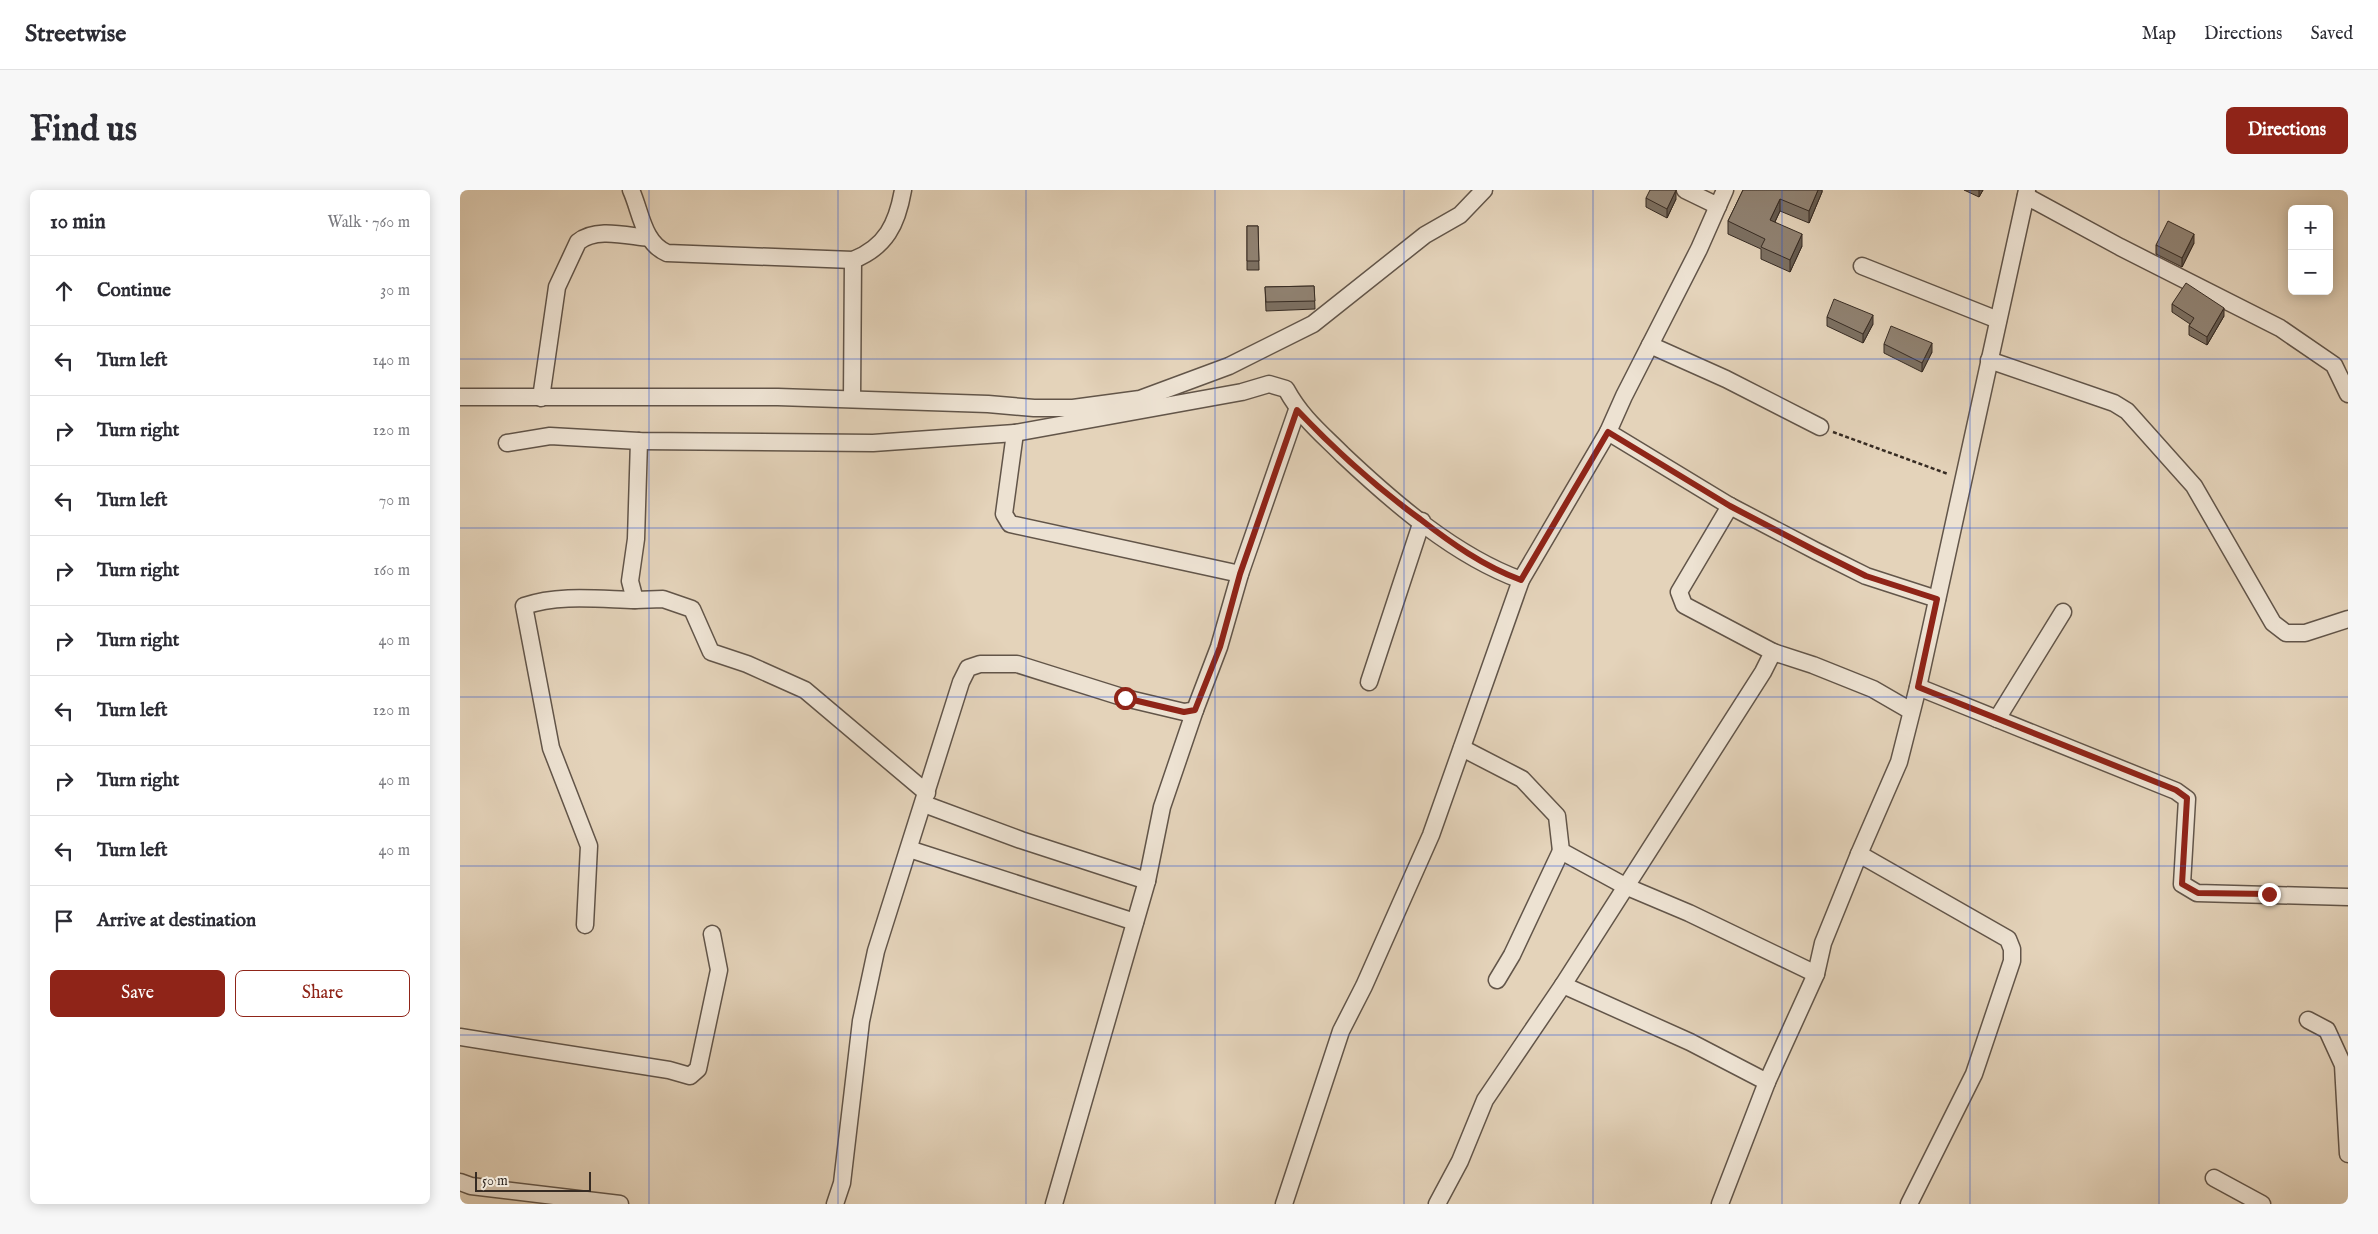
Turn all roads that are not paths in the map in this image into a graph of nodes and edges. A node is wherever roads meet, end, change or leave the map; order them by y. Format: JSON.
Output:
{"nodes":[{"id":1,"x":903,"y":190,"type":"edge"},
{"id":2,"x":1484,"y":190,"type":"edge"},
{"id":3,"x":1685,"y":190,"type":"edge"},
{"id":4,"x":1725,"y":190,"type":"edge"},
{"id":5,"x":636,"y":192,"type":"edge"},
{"id":6,"x":2026,"y":193,"type":"edge"},
{"id":7,"x":1718,"y":206,"type":"junction"},
{"id":8,"x":649,"y":238,"type":"junction"},
{"id":9,"x":854,"y":260,"type":"junction"},
{"id":10,"x":1862,"y":266,"type":"dead end"},
{"id":11,"x":1998,"y":320,"type":"junction"},
{"id":12,"x":1650,"y":345,"type":"junction"},
{"id":13,"x":1989,"y":360,"type":"junction"},
{"id":14,"x":2348,"y":394,"type":"edge"},
{"id":15,"x":460,"y":397,"type":"edge"},
{"id":16,"x":541,"y":398,"type":"junction"},
{"id":17,"x":852,"y":399,"type":"junction"},
{"id":18,"x":1297,"y":410,"type":"junction"},
{"id":19,"x":1820,"y":427,"type":"road end"},
{"id":20,"x":1608,"y":432,"type":"junction"},
{"id":21,"x":1015,"y":433,"type":"junction"},
{"id":22,"x":639,"y":441,"type":"junction"},
{"id":23,"x":507,"y":443,"type":"dead end"},
{"id":24,"x":1730,"y":506,"type":"junction"},
{"id":25,"x":1422,"y":521,"type":"junction"},
{"id":26,"x":1240,"y":574,"type":"junction"},
{"id":27,"x":1521,"y":580,"type":"junction"},
{"id":28,"x":1937,"y":599,"type":"junction"},
{"id":29,"x":635,"y":600,"type":"junction"},
{"id":30,"x":2063,"y":612,"type":"dead end"},
{"id":31,"x":2348,"y":619,"type":"edge"},
{"id":32,"x":1774,"y":652,"type":"junction"},
{"id":33,"x":1369,"y":682,"type":"dead end"},
{"id":34,"x":1918,"y":687,"type":"junction"},
{"id":35,"x":1195,"y":710,"type":"junction"},
{"id":36,"x":1911,"y":711,"type":"junction"},
{"id":37,"x":1997,"y":719,"type":"junction"},
{"id":38,"x":1462,"y":748,"type":"junction"},
{"id":39,"x":926,"y":798,"type":"junction"},
{"id":40,"x":909,"y":849,"type":"junction"},
{"id":41,"x":1561,"y":851,"type":"junction"},
{"id":42,"x":1859,"y":854,"type":"junction"},
{"id":43,"x":1147,"y":881,"type":"junction"},
{"id":44,"x":1625,"y":886,"type":"junction"},
{"id":45,"x":2348,"y":897,"type":"edge"},
{"id":46,"x":1135,"y":922,"type":"junction"},
{"id":47,"x":585,"y":925,"type":"dead end"},
{"id":48,"x":712,"y":934,"type":"dead end"},
{"id":49,"x":1816,"y":974,"type":"junction"},
{"id":50,"x":1497,"y":980,"type":"dead end"},
{"id":51,"x":1563,"y":985,"type":"junction"},
{"id":52,"x":2308,"y":1020,"type":"dead end"},
{"id":53,"x":460,"y":1037,"type":"edge"},
{"id":54,"x":1767,"y":1082,"type":"junction"},
{"id":55,"x":2348,"y":1154,"type":"edge"},
{"id":56,"x":2214,"y":1178,"type":"dead end"},
{"id":57,"x":460,"y":1182,"type":"edge"},
{"id":58,"x":620,"y":1204,"type":"edge"},
{"id":59,"x":835,"y":1204,"type":"edge"},
{"id":60,"x":1054,"y":1204,"type":"edge"},
{"id":61,"x":1284,"y":1204,"type":"edge"},
{"id":62,"x":1437,"y":1204,"type":"edge"},
{"id":63,"x":1720,"y":1204,"type":"edge"},
{"id":64,"x":1909,"y":1204,"type":"edge"},
{"id":65,"x":2262,"y":1204,"type":"edge"}],
"edges":[{"from":1,"to":9,"type":"street"},
{"from":2,"to":17,"type":"street"},
{"from":3,"to":7,"type":"street"},
{"from":4,"to":7,"type":"street"},
{"from":5,"to":8,"type":"street"},
{"from":6,"to":11,"type":"street"},
{"from":6,"to":14,"type":"street"},
{"from":7,"to":12,"type":"street"},
{"from":8,"to":9,"type":"street"},
{"from":8,"to":16,"type":"street"},
{"from":9,"to":17,"type":"street"},
{"from":10,"to":11,"type":"street"},
{"from":11,"to":13,"type":"street"},
{"from":12,"to":19,"type":"street"},
{"from":12,"to":20,"type":"street"},
{"from":13,"to":28,"type":"street"},
{"from":13,"to":31,"type":"street"},
{"from":15,"to":16,"type":"street"},
{"from":16,"to":17,"type":"street"},
{"from":18,"to":21,"type":"street"},
{"from":18,"to":25,"type":"street"},
{"from":18,"to":26,"type":"street"},
{"from":20,"to":24,"type":"street"},
{"from":20,"to":27,"type":"street"},
{"from":21,"to":22,"type":"street"},
{"from":21,"to":26,"type":"street"},
{"from":22,"to":23,"type":"street"},
{"from":22,"to":29,"type":"street"},
{"from":24,"to":28,"type":"street"},
{"from":24,"to":32,"type":"street"},
{"from":25,"to":27,"type":"street"},
{"from":25,"to":33,"type":"street"},
{"from":26,"to":35,"type":"street"},
{"from":27,"to":38,"type":"street"},
{"from":28,"to":34,"type":"street"},
{"from":29,"to":39,"type":"street"},
{"from":29,"to":47,"type":"street"},
{"from":30,"to":37,"type":"street"},
{"from":32,"to":36,"type":"street"},
{"from":32,"to":44,"type":"street"},
{"from":34,"to":36,"type":"street"},
{"from":34,"to":37,"type":"street"},
{"from":35,"to":39,"type":"street"},
{"from":35,"to":43,"type":"street"},
{"from":36,"to":42,"type":"street"},
{"from":37,"to":45,"type":"street"},
{"from":38,"to":41,"type":"street"},
{"from":38,"to":61,"type":"street"},
{"from":39,"to":40,"type":"street"},
{"from":39,"to":43,"type":"street"},
{"from":40,"to":46,"type":"street"},
{"from":40,"to":59,"type":"street"},
{"from":41,"to":44,"type":"street"},
{"from":41,"to":50,"type":"street"},
{"from":42,"to":49,"type":"street"},
{"from":42,"to":64,"type":"street"},
{"from":43,"to":46,"type":"street"},
{"from":44,"to":49,"type":"street"},
{"from":44,"to":51,"type":"street"},
{"from":46,"to":60,"type":"street"},
{"from":48,"to":53,"type":"street"},
{"from":49,"to":54,"type":"street"},
{"from":51,"to":54,"type":"street"},
{"from":51,"to":62,"type":"street"},
{"from":52,"to":55,"type":"street"},
{"from":54,"to":63,"type":"street"},
{"from":56,"to":65,"type":"street"},
{"from":57,"to":58,"type":"street"}]}
